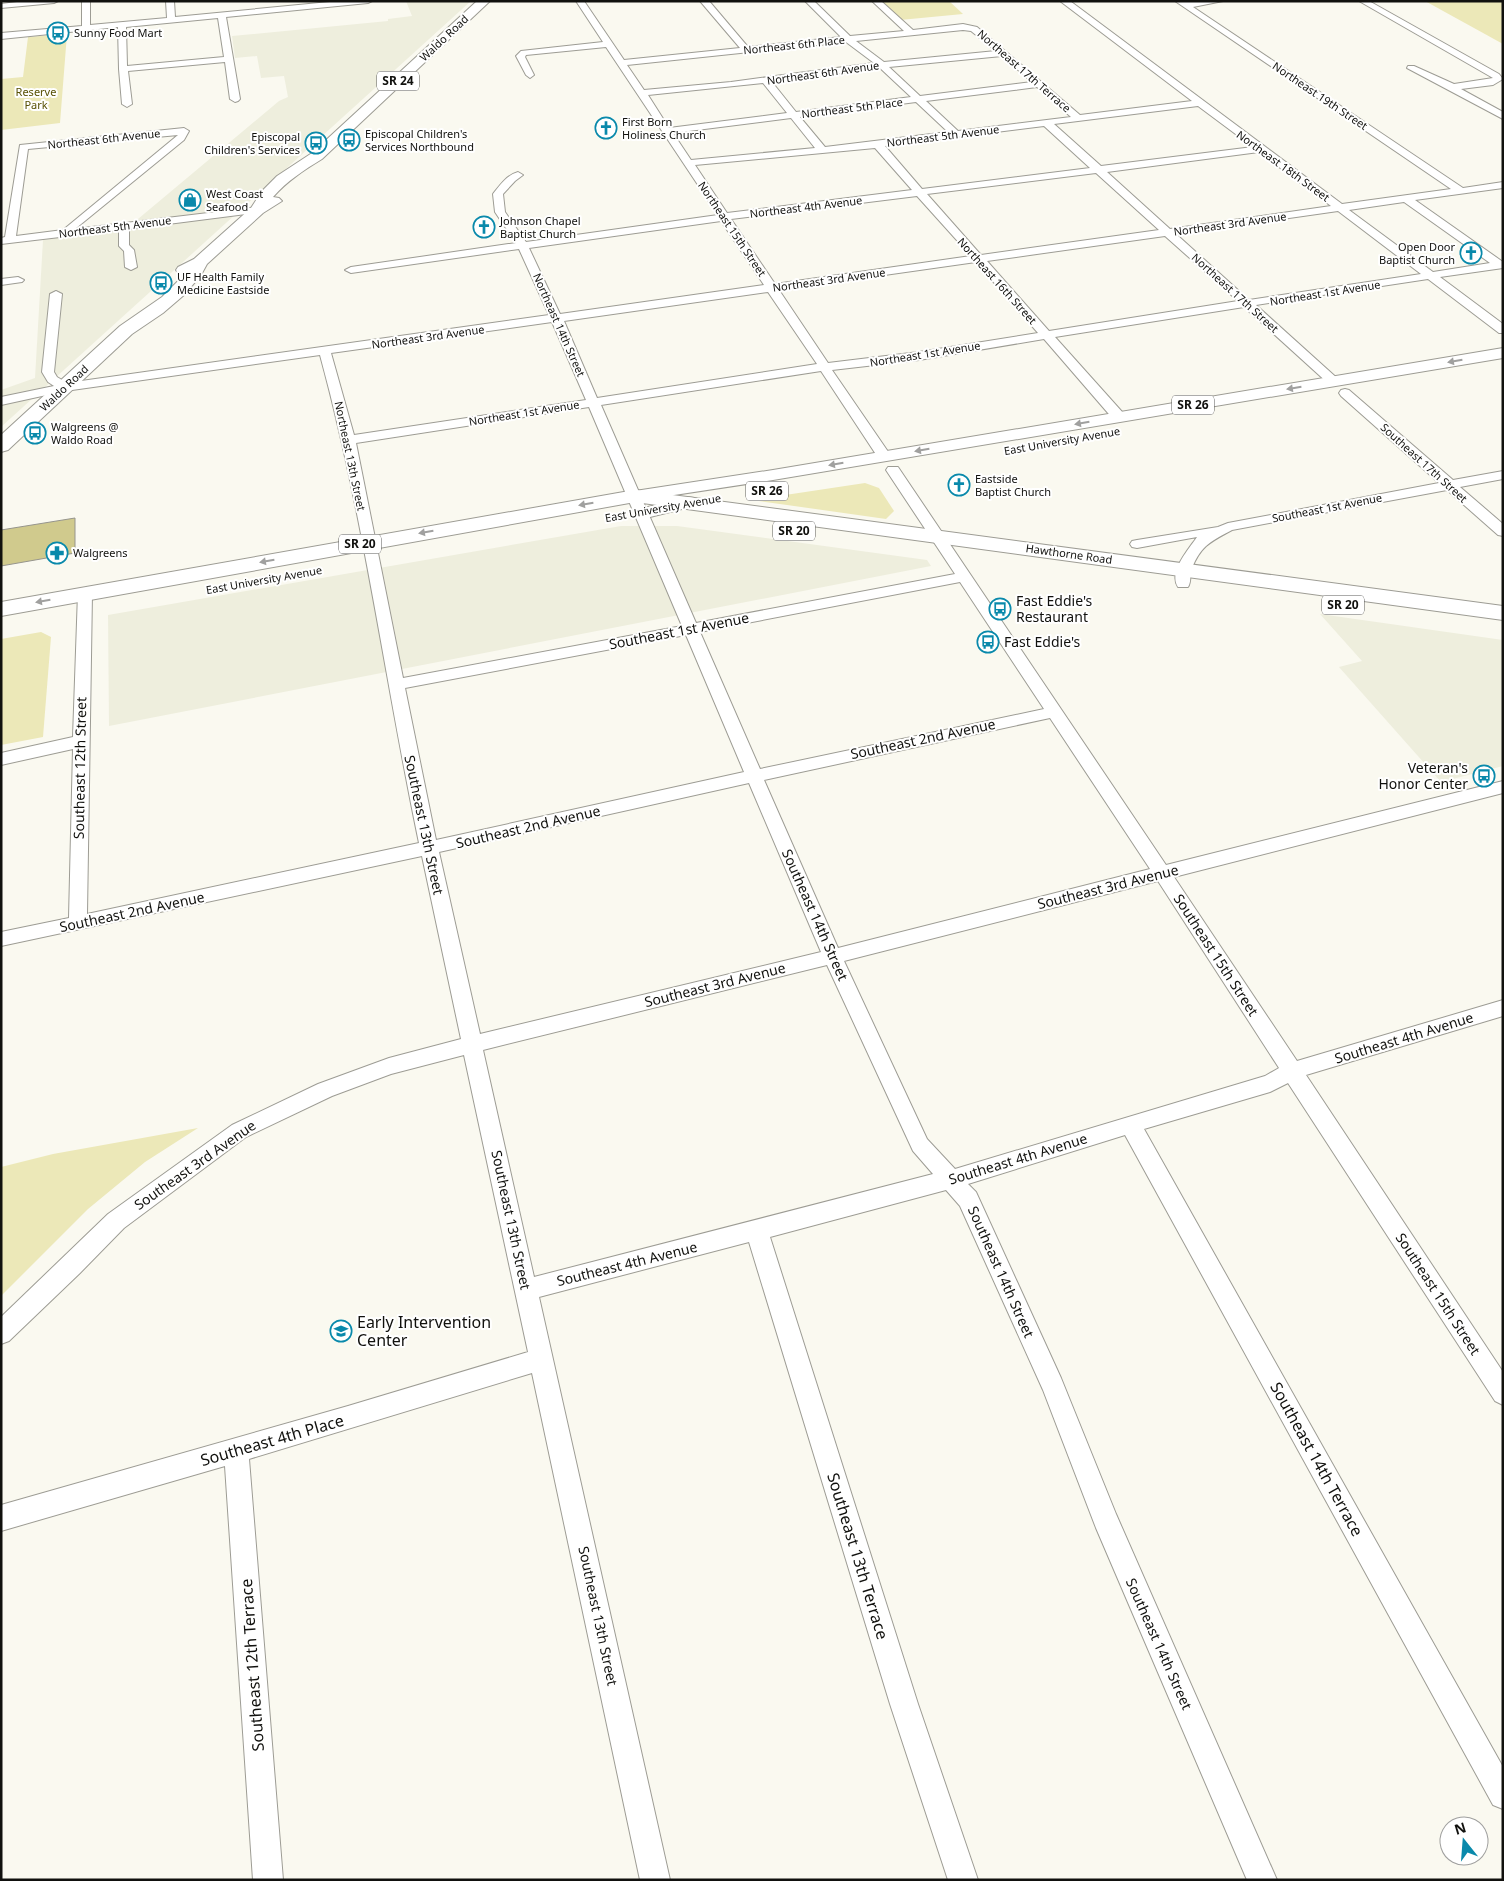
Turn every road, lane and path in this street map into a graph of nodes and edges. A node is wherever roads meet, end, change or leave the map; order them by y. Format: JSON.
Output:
{"nodes":[{"id":1,"x":54,"y":1,"type":"edge"},
{"id":2,"x":86,"y":1,"type":"edge"},
{"id":3,"x":170,"y":1,"type":"edge"},
{"id":4,"x":265,"y":1,"type":"edge"},
{"id":5,"x":368,"y":1,"type":"edge"},
{"id":6,"x":580,"y":1,"type":"edge"},
{"id":7,"x":704,"y":1,"type":"edge"},
{"id":8,"x":809,"y":1,"type":"edge"},
{"id":9,"x":876,"y":1,"type":"edge"},
{"id":10,"x":1064,"y":1,"type":"edge"},
{"id":11,"x":1219,"y":1,"type":"edge"},
{"id":12,"x":1363,"y":1,"type":"edge"},
{"id":13,"x":480,"y":3,"type":"edge"},
{"id":14,"x":1182,"y":3,"type":"edge"},
{"id":15,"x":4,"y":10,"type":"edge"},
{"id":16,"x":267,"y":11,"type":"junction"},
{"id":17,"x":222,"y":15,"type":"junction"},
{"id":18,"x":171,"y":20,"type":"junction"},
{"id":19,"x":122,"y":25,"type":"junction"},
{"id":20,"x":86,"y":28,"type":"junction"},
{"id":21,"x":968,"y":28,"type":"joint"},
{"id":22,"x":911,"y":32,"type":"junction"},
{"id":23,"x":1,"y":36,"type":"edge"},
{"id":24,"x":848,"y":39,"type":"junction"},
{"id":25,"x":608,"y":44,"type":"junction"},
{"id":26,"x":746,"y":50,"type":"junction"},
{"id":27,"x":1004,"y":52,"type":"junction"},
{"id":28,"x":228,"y":59,"type":"junction"},
{"id":29,"x":621,"y":64,"type":"junction"},
{"id":30,"x":882,"y":65,"type":"junction"},
{"id":31,"x":1411,"y":68,"type":"dead end"},
{"id":32,"x":123,"y":69,"type":"junction"},
{"id":33,"x":530,"y":75,"type":"dead end"},
{"id":34,"x":766,"y":81,"type":"junction"},
{"id":35,"x":1039,"y":84,"type":"junction"},
{"id":36,"x":1452,"y":87,"type":"junction"},
{"id":37,"x":641,"y":93,"type":"junction"},
{"id":38,"x":918,"y":99,"type":"junction"},
{"id":39,"x":235,"y":100,"type":"dead end"},
{"id":40,"x":1198,"y":103,"type":"junction"},
{"id":41,"x":126,"y":104,"type":"dead end"},
{"id":42,"x":794,"y":115,"type":"junction"},
{"id":43,"x":1503,"y":116,"type":"edge"},
{"id":44,"x":1079,"y":119,"type":"junction"},
{"id":45,"x":1047,"y":123,"type":"junction"},
{"id":46,"x":666,"y":131,"type":"junction"},
{"id":47,"x":955,"y":134,"type":"junction"},
{"id":48,"x":876,"y":144,"type":"junction"},
{"id":49,"x":821,"y":149,"type":"junction"},
{"id":50,"x":1261,"y":149,"type":"junction"},
{"id":51,"x":688,"y":163,"type":"junction"},
{"id":52,"x":1099,"y":170,"type":"junction"},
{"id":53,"x":518,"y":175,"type":"dead end"},
{"id":54,"x":1503,"y":185,"type":"edge"},
{"id":55,"x":1460,"y":191,"type":"junction"},
{"id":56,"x":918,"y":192,"type":"junction"},
{"id":57,"x":1406,"y":199,"type":"junction"},
{"id":58,"x":1341,"y":209,"type":"junction"},
{"id":59,"x":258,"y":210,"type":"junction"},
{"id":60,"x":724,"y":218,"type":"junction"},
{"id":61,"x":124,"y":226,"type":"junction"},
{"id":62,"x":1168,"y":232,"type":"junction"},
{"id":63,"x":66,"y":233,"type":"junction"},
{"id":64,"x":5,"y":240,"type":"edge"},
{"id":65,"x":524,"y":246,"type":"junction"},
{"id":66,"x":976,"y":258,"type":"junction"},
{"id":67,"x":131,"y":267,"type":"dead end"},
{"id":68,"x":351,"y":270,"type":"dead end"},
{"id":69,"x":1431,"y":276,"type":"junction"},
{"id":70,"x":18,"y":280,"type":"dead end"},
{"id":71,"x":1,"y":282,"type":"edge"},
{"id":72,"x":772,"y":289,"type":"junction"},
{"id":73,"x":56,"y":294,"type":"dead end"},
{"id":74,"x":1248,"y":304,"type":"junction"},
{"id":75,"x":556,"y":319,"type":"junction"},
{"id":76,"x":1503,"y":330,"type":"edge"},
{"id":77,"x":1045,"y":335,"type":"junction"},
{"id":78,"x":325,"y":352,"type":"junction"},
{"id":79,"x":1503,"y":353,"type":"edge"},
{"id":80,"x":1503,"y":366,"type":"edge"},
{"id":81,"x":824,"y":367,"type":"junction"},
{"id":82,"x":65,"y":387,"type":"junction"},
{"id":83,"x":1340,"y":387,"type":"junction"},
{"id":84,"x":1,"y":391,"type":"edge"},
{"id":85,"x":1,"y":401,"type":"edge"},
{"id":86,"x":593,"y":402,"type":"junction"},
{"id":87,"x":1118,"y":417,"type":"junction"},
{"id":88,"x":1130,"y":430,"type":"junction"},
{"id":89,"x":349,"y":440,"type":"junction"},
{"id":90,"x":1,"y":446,"type":"edge"},
{"id":91,"x":888,"y":463,"type":"junction"},
{"id":92,"x":1503,"y":475,"type":"edge"},
{"id":93,"x":1449,"y":485,"type":"junction"},
{"id":94,"x":682,"y":502,"type":"junction"},
{"id":95,"x":638,"y":505,"type":"junction"},
{"id":96,"x":1228,"y":527,"type":"junction"},
{"id":97,"x":1503,"y":532,"type":"edge"},
{"id":98,"x":941,"y":544,"type":"junction"},
{"id":99,"x":1137,"y":544,"type":"dead end"},
{"id":100,"x":370,"y":551,"type":"junction"},
{"id":101,"x":1183,"y":576,"type":"junction"},
{"id":102,"x":964,"y":577,"type":"junction"},
{"id":103,"x":85,"y":603,"type":"junction"},
{"id":104,"x":1,"y":609,"type":"edge"},
{"id":105,"x":1503,"y":613,"type":"edge"},
{"id":106,"x":1,"y":626,"type":"edge"},
{"id":107,"x":1503,"y":627,"type":"edge"},
{"id":108,"x":690,"y":628,"type":"junction"},
{"id":109,"x":395,"y":685,"type":"junction"},
{"id":110,"x":1054,"y":712,"type":"junction"},
{"id":111,"x":81,"y":741,"type":"junction"},
{"id":112,"x":1,"y":759,"type":"edge"},
{"id":113,"x":754,"y":775,"type":"junction"},
{"id":114,"x":1503,"y":787,"type":"edge"},
{"id":115,"x":430,"y":849,"type":"junction"},
{"id":116,"x":1162,"y":873,"type":"junction"},
{"id":117,"x":78,"y":923,"type":"junction"},
{"id":118,"x":1,"y":939,"type":"edge"},
{"id":119,"x":832,"y":956,"type":"junction"},
{"id":120,"x":1503,"y":1008,"type":"edge"},
{"id":121,"x":473,"y":1044,"type":"junction"},
{"id":122,"x":1292,"y":1071,"type":"junction"},
{"id":123,"x":1130,"y":1124,"type":"junction"},
{"id":124,"x":952,"y":1179,"type":"junction"},
{"id":125,"x":757,"y":1232,"type":"junction"},
{"id":126,"x":526,"y":1290,"type":"junction"},
{"id":127,"x":1,"y":1333,"type":"edge"},
{"id":128,"x":542,"y":1359,"type":"junction"},
{"id":129,"x":1503,"y":1392,"type":"edge"},
{"id":130,"x":236,"y":1450,"type":"junction"},
{"id":131,"x":1,"y":1518,"type":"edge"},
{"id":132,"x":1503,"y":1794,"type":"edge"},
{"id":133,"x":268,"y":1880,"type":"edge"},
{"id":134,"x":655,"y":1880,"type":"edge"},
{"id":135,"x":963,"y":1880,"type":"edge"},
{"id":136,"x":1262,"y":1880,"type":"edge"}],
"edges":[{"from":1,"to":15,"type":"street"},
{"from":2,"to":20,"type":"street"},
{"from":3,"to":18,"type":"street"},
{"from":4,"to":16,"type":"street"},
{"from":5,"to":16,"type":"street"},
{"from":6,"to":25,"type":"street","name":"Northeast 15th Street"},
{"from":7,"to":26,"type":"street"},
{"from":8,"to":24,"type":"street"},
{"from":9,"to":22,"type":"street"},
{"from":10,"to":40,"type":"street","name":"Northeast 18th Street"},
{"from":11,"to":14,"type":"street"},
{"from":12,"to":36,"type":"street"},
{"from":13,"to":59,"type":"highway","name":"Waldo Road","number":"SR 24"},
{"from":14,"to":55,"type":"street","name":"Northeast 19th Street"},
{"from":15,"to":23,"type":"street"},
{"from":16,"to":17,"type":"street"},
{"from":17,"to":18,"type":"street"},
{"from":17,"to":28,"type":"street"},
{"from":18,"to":19,"type":"street"},
{"from":19,"to":20,"type":"street"},
{"from":19,"to":32,"type":"street"},
{"from":20,"to":23,"type":"street"},
{"from":21,"to":22,"type":"street","name":"Northeast 6th Place"},
{"from":21,"to":27,"type":"street","name":"Northeast 17th Terrace"},
{"from":22,"to":24,"type":"street","name":"Northeast 6th Place"},
{"from":24,"to":26,"type":"street","name":"Northeast 6th Place"},
{"from":24,"to":30,"type":"street"},
{"from":25,"to":29,"type":"street","name":"Northeast 15th Street"},
{"from":25,"to":33,"type":"street"},
{"from":26,"to":29,"type":"street","name":"Northeast 6th Place"},
{"from":27,"to":30,"type":"street","name":"Northeast 6th Avenue"},
{"from":27,"to":35,"type":"street","name":"Northeast 17th Terrace"},
{"from":28,"to":32,"type":"street"},
{"from":28,"to":39,"type":"street"},
{"from":29,"to":37,"type":"street","name":"Northeast 15th Street"},
{"from":30,"to":34,"type":"street","name":"Northeast 6th Avenue"},
{"from":30,"to":38,"type":"street"},
{"from":31,"to":36,"type":"street"},
{"from":32,"to":41,"type":"street"},
{"from":34,"to":37,"type":"street","name":"Northeast 6th Avenue"},
{"from":34,"to":42,"type":"street"},
{"from":35,"to":38,"type":"street","name":"Northeast 5th Place"},
{"from":35,"to":44,"type":"street","name":"Northeast 17th Terrace"},
{"from":36,"to":43,"type":"street"},
{"from":37,"to":46,"type":"street","name":"Northeast 15th Street"},
{"from":38,"to":42,"type":"street","name":"Northeast 5th Place"},
{"from":38,"to":47,"type":"street"},
{"from":40,"to":44,"type":"street","name":"Northeast 5th Avenue"},
{"from":40,"to":50,"type":"street","name":"Northeast 18th Street"},
{"from":42,"to":46,"type":"street","name":"Northeast 5th Place"},
{"from":42,"to":49,"type":"street"},
{"from":44,"to":45,"type":"street","name":"Northeast 5th Avenue"},
{"from":45,"to":47,"type":"street","name":"Northeast 5th Avenue"},
{"from":45,"to":52,"type":"street","name":"Northeast 17th Street"},
{"from":46,"to":51,"type":"street","name":"Northeast 15th Street"},
{"from":47,"to":48,"type":"street","name":"Northeast 5th Avenue"},
{"from":48,"to":49,"type":"street","name":"Northeast 5th Avenue"},
{"from":48,"to":56,"type":"street","name":"Northeast 16th Street"},
{"from":49,"to":51,"type":"street","name":"Northeast 5th Avenue"},
{"from":50,"to":52,"type":"street","name":"Northeast 4th Avenue"},
{"from":50,"to":58,"type":"street","name":"Northeast 18th Street"},
{"from":51,"to":60,"type":"street","name":"Northeast 15th Street"},
{"from":52,"to":56,"type":"street","name":"Northeast 4th Avenue"},
{"from":52,"to":62,"type":"street","name":"Northeast 17th Street"},
{"from":53,"to":65,"type":"street"},
{"from":54,"to":55,"type":"street","name":"Northeast 3rd Avenue"},
{"from":55,"to":57,"type":"street","name":"Northeast 3rd Avenue"},
{"from":56,"to":60,"type":"street","name":"Northeast 4th Avenue"},
{"from":56,"to":66,"type":"street","name":"Northeast 16th Street"},
{"from":57,"to":58,"type":"street","name":"Northeast 3rd Avenue"},
{"from":57,"to":69,"type":"street","name":"Northeast 1st Avenue"},
{"from":58,"to":62,"type":"street","name":"Northeast 3rd Avenue"},
{"from":58,"to":69,"type":"street","name":"Northeast 18th Street"},
{"from":59,"to":61,"type":"street","name":"Northeast 5th Avenue"},
{"from":59,"to":82,"type":"highway","name":"Waldo Road","number":"SR 24"},
{"from":60,"to":65,"type":"street","name":"Northeast 4th Avenue"},
{"from":60,"to":72,"type":"street","name":"Northeast 15th Street"},
{"from":61,"to":63,"type":"street","name":"Northeast 5th Avenue"},
{"from":61,"to":67,"type":"street"},
{"from":62,"to":66,"type":"street","name":"Northeast 3rd Avenue"},
{"from":62,"to":74,"type":"street","name":"Northeast 17th Street"},
{"from":63,"to":64,"type":"street","name":"Northeast 5th Avenue"},
{"from":63,"to":64,"type":"street","name":"Northeast 6th Avenue"},
{"from":65,"to":68,"type":"street","name":"Northeast 4th Avenue"},
{"from":65,"to":75,"type":"street","name":"Northeast 14th Street"},
{"from":66,"to":72,"type":"street","name":"Northeast 3rd Avenue"},
{"from":66,"to":77,"type":"street","name":"Northeast 16th Street"},
{"from":69,"to":74,"type":"street","name":"Northeast 1st Avenue"},
{"from":69,"to":76,"type":"street","name":"Northeast 18th Street"},
{"from":70,"to":71,"type":"street"},
{"from":72,"to":75,"type":"street","name":"Northeast 3rd Avenue"},
{"from":72,"to":81,"type":"street","name":"Northeast 15th Street"},
{"from":73,"to":82,"type":"street"},
{"from":74,"to":77,"type":"street","name":"Northeast 1st Avenue"},
{"from":74,"to":83,"type":"street","name":"Northeast 17th Street"},
{"from":75,"to":78,"type":"street","name":"Northeast 3rd Avenue"},
{"from":75,"to":86,"type":"street","name":"Northeast 14th Street"},
{"from":77,"to":81,"type":"street","name":"Northeast 1st Avenue"},
{"from":77,"to":87,"type":"street","name":"Northeast 16th Street"},
{"from":78,"to":82,"type":"street","name":"Northeast 3rd Avenue"},
{"from":78,"to":89,"type":"street","name":"Northeast 13th Street"},
{"from":79,"to":83,"type":"main road","name":"East University Avenue","number":"SR 26","one_way":true},
{"from":80,"to":83,"type":"main road","name":"East University Avenue","number":"SR 26"},
{"from":81,"to":86,"type":"street","name":"Northeast 1st Avenue"},
{"from":81,"to":91,"type":"street","name":"Northeast 15th Street"},
{"from":82,"to":84,"type":"street","name":"Northeast 3rd Avenue"},
{"from":82,"to":85,"type":"street","name":"Northeast 3rd Avenue"},
{"from":82,"to":90,"type":"highway","name":"Waldo Road","number":"SR 24"},
{"from":83,"to":87,"type":"main road","name":"East University Avenue","number":"SR 26","one_way":true},
{"from":83,"to":88,"type":"main road","name":"East University Avenue","number":"SR 26"},
{"from":83,"to":93,"type":"street","name":"Southeast 17th Street"},
{"from":86,"to":89,"type":"street","name":"Northeast 1st Avenue"},
{"from":86,"to":95,"type":"street","name":"Northeast 14th Street"},
{"from":87,"to":88,"type":"main road"},
{"from":87,"to":91,"type":"main road","name":"East University Avenue","number":"SR 26","one_way":true},
{"from":88,"to":91,"type":"main road","name":"East University Avenue","number":"SR 26"},
{"from":89,"to":100,"type":"street","name":"Northeast 13th Street"},
{"from":91,"to":94,"type":"main road","name":"East University Avenue","number":"SR 26"},
{"from":91,"to":95,"type":"main road","name":"East University Avenue","number":"SR 26","one_way":true},
{"from":91,"to":98,"type":"street","name":"Southeast 15th Street"},
{"from":92,"to":93,"type":"street","name":"Southeast 1st Avenue"},
{"from":93,"to":96,"type":"street","name":"Southeast 1st Avenue"},
{"from":93,"to":97,"type":"street","name":"Southeast 17th Street"},
{"from":94,"to":95,"type":"highway","name":"Hawthorne Road","number":"SR 20"},
{"from":94,"to":98,"type":"highway","name":"Hawthorne Road","number":"SR 20"},
{"from":95,"to":98,"type":"highway","name":"Hawthorne Road","number":"SR 20"},
{"from":95,"to":100,"type":"highway","name":"East University Avenue","number":"SR 20"},
{"from":95,"to":108,"type":"street","name":"Southeast 14th Street"},
{"from":96,"to":99,"type":"street"},
{"from":96,"to":101,"type":"street","name":"Southeast 1st Avenue"},
{"from":98,"to":101,"type":"highway","name":"Hawthorne Road","number":"SR 20"},
{"from":98,"to":102,"type":"street","name":"Southeast 15th Street"},
{"from":100,"to":103,"type":"highway","name":"East University Avenue","number":"SR 20"},
{"from":100,"to":109,"type":"street","name":"Southeast 13th Street"},
{"from":101,"to":105,"type":"highway","name":"Hawthorne Road","number":"SR 20"},
{"from":101,"to":107,"type":"highway","name":"Hawthorne Road","number":"SR 20"},
{"from":102,"to":108,"type":"street","name":"Southeast 1st Avenue"},
{"from":102,"to":110,"type":"street","name":"Southeast 15th Street"},
{"from":103,"to":104,"type":"highway","name":"East University Avenue","number":"SR 20","one_way":true},
{"from":103,"to":106,"type":"highway","name":"East University Avenue","number":"SR 20"},
{"from":103,"to":111,"type":"street","name":"Southeast 12th Street"},
{"from":108,"to":109,"type":"street","name":"Southeast 1st Avenue"},
{"from":108,"to":113,"type":"street","name":"Southeast 14th Street"},
{"from":109,"to":115,"type":"street","name":"Southeast 13th Street"},
{"from":110,"to":113,"type":"street","name":"Southeast 2nd Avenue"},
{"from":110,"to":116,"type":"street","name":"Southeast 15th Street"},
{"from":111,"to":112,"type":"street"},
{"from":111,"to":117,"type":"street","name":"Southeast 12th Street"},
{"from":113,"to":115,"type":"street","name":"Southeast 2nd Avenue"},
{"from":113,"to":119,"type":"street","name":"Southeast 14th Street"},
{"from":114,"to":116,"type":"street","name":"Southeast 3rd Avenue"},
{"from":115,"to":117,"type":"street","name":"Southeast 2nd Avenue"},
{"from":115,"to":121,"type":"street","name":"Southeast 13th Street"},
{"from":116,"to":119,"type":"street","name":"Southeast 3rd Avenue"},
{"from":116,"to":122,"type":"street","name":"Southeast 15th Street"},
{"from":117,"to":118,"type":"street","name":"Southeast 2nd Avenue"},
{"from":119,"to":121,"type":"street","name":"Southeast 3rd Avenue"},
{"from":119,"to":124,"type":"street","name":"Southeast 14th Street"},
{"from":120,"to":122,"type":"street","name":"Southeast 4th Avenue"},
{"from":121,"to":126,"type":"street","name":"Southeast 13th Street"},
{"from":121,"to":127,"type":"street","name":"Southeast 3rd Avenue"},
{"from":122,"to":123,"type":"street","name":"Southeast 4th Avenue"},
{"from":122,"to":129,"type":"street","name":"Southeast 15th Street"},
{"from":123,"to":124,"type":"street","name":"Southeast 4th Avenue"},
{"from":123,"to":132,"type":"street","name":"Southeast 14th Terrace"},
{"from":124,"to":125,"type":"street","name":"Southeast 4th Avenue"},
{"from":124,"to":136,"type":"street","name":"Southeast 14th Street"},
{"from":125,"to":126,"type":"street","name":"Southeast 4th Avenue"},
{"from":125,"to":135,"type":"street","name":"Southeast 13th Terrace"},
{"from":126,"to":128,"type":"street","name":"Southeast 13th Street"},
{"from":128,"to":130,"type":"street","name":"Southeast 4th Place"},
{"from":128,"to":134,"type":"street","name":"Southeast 13th Street"},
{"from":130,"to":131,"type":"street","name":"Southeast 4th Place"},
{"from":130,"to":133,"type":"street","name":"Southeast 12th Terrace"}]}
